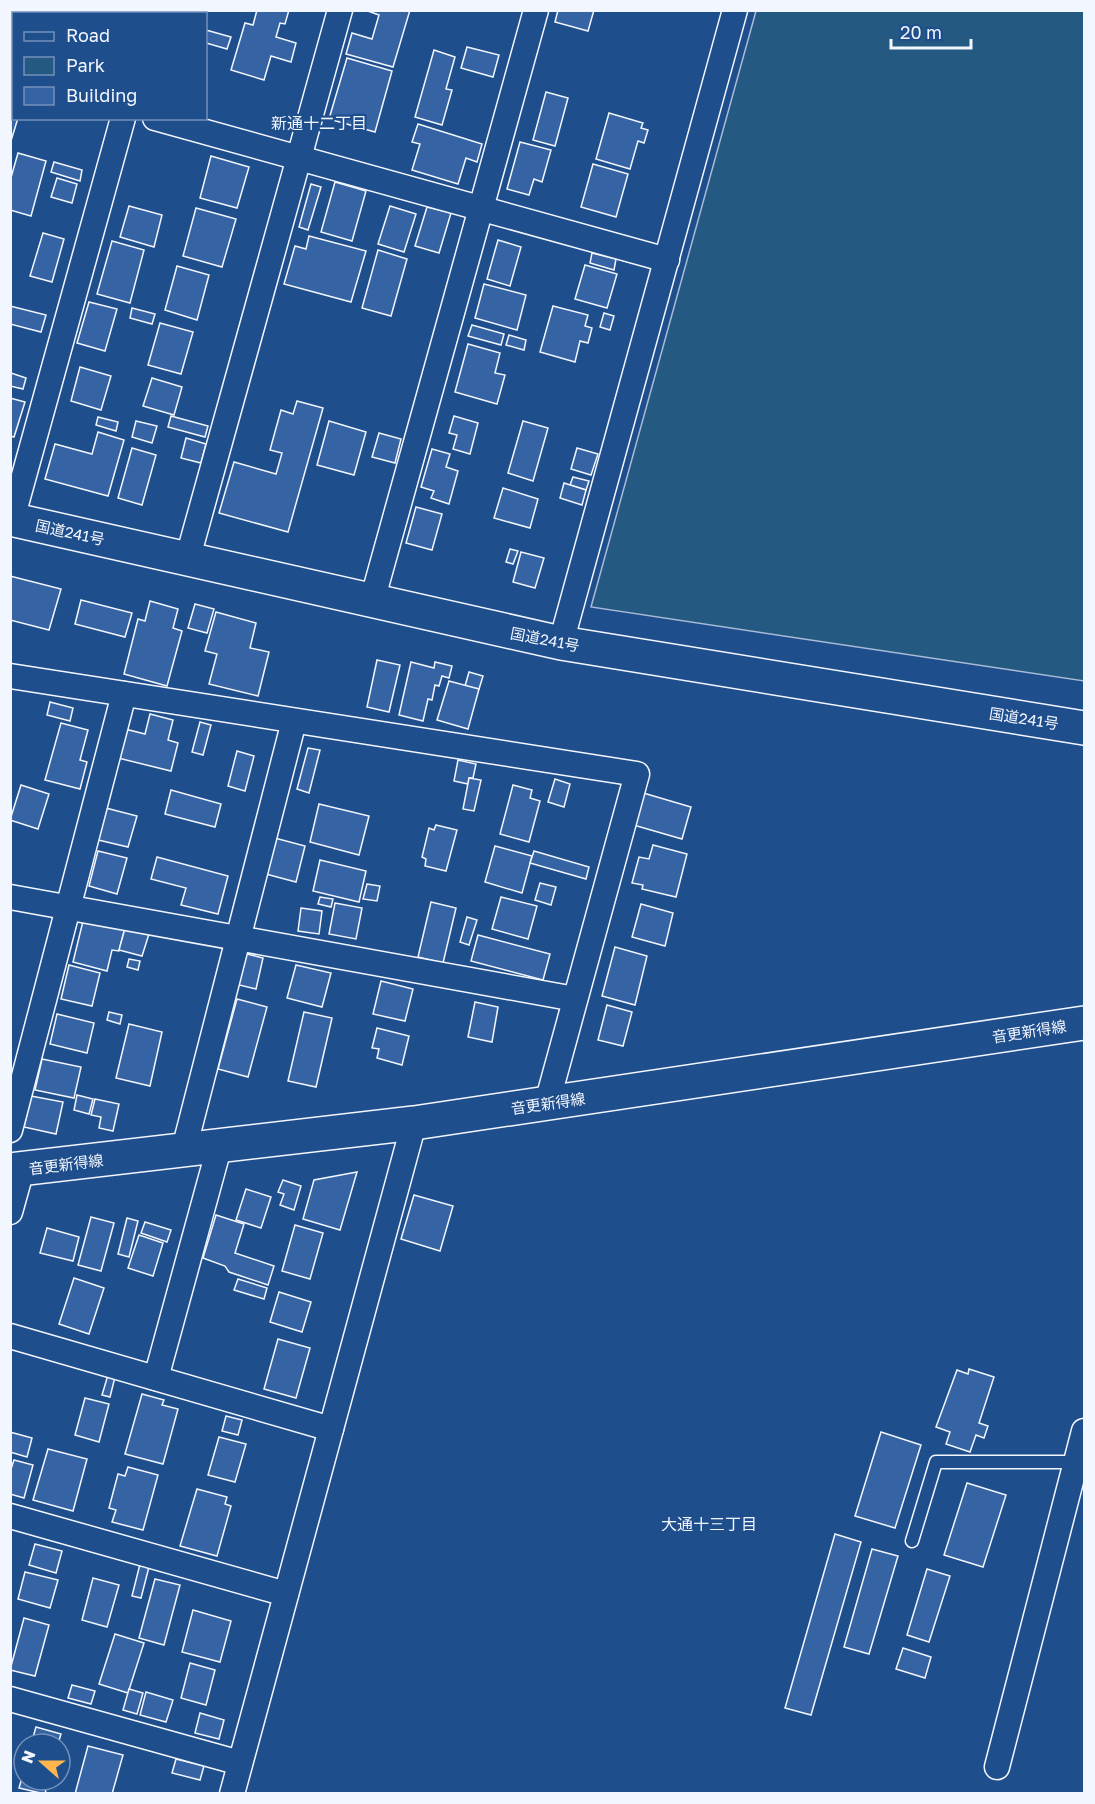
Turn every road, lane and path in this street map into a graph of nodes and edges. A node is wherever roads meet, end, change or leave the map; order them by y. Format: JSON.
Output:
{"nodes":[{"id":1,"x":340,"y":10,"type":"edge"},
{"id":2,"x":536,"y":10,"type":"edge"},
{"id":3,"x":735,"y":10,"type":"edge"},
{"id":4,"x":122,"y":120,"type":"edge"},
{"id":5,"x":162,"y":120,"type":"edge"},
{"id":6,"x":299,"y":158,"type":"junction"},
{"id":7,"x":481,"y":208,"type":"junction"},
{"id":8,"x":667,"y":260,"type":"junction"},
{"id":9,"x":11,"y":519,"type":"edge"},
{"id":10,"x":188,"y":557,"type":"junction"},
{"id":11,"x":372,"y":601,"type":"junction"},
{"id":12,"x":561,"y":643,"type":"junction"},
{"id":13,"x":10,"y":676,"type":"edge"},
{"id":14,"x":124,"y":694,"type":"junction"},
{"id":15,"x":294,"y":720,"type":"junction"},
{"id":16,"x":1084,"y":728,"type":"edge"},
{"id":17,"x":10,"y":897,"type":"edge"},
{"id":18,"x":68,"y":908,"type":"junction"},
{"id":19,"x":238,"y":939,"type":"junction"},
{"id":20,"x":575,"y":999,"type":"junction"},
{"id":21,"x":1084,"y":1023,"type":"edge"},
{"id":22,"x":547,"y":1103,"type":"junction"},
{"id":23,"x":414,"y":1123,"type":"junction"},
{"id":24,"x":10,"y":1130,"type":"edge"},
{"id":25,"x":219,"y":1148,"type":"junction"},
{"id":26,"x":184,"y":1149,"type":"junction"},
{"id":27,"x":16,"y":1170,"type":"edge"},
{"id":28,"x":10,"y":1212,"type":"edge"},
{"id":29,"x":10,"y":1336,"type":"edge"},
{"id":30,"x":156,"y":1378,"type":"junction"},
{"id":31,"x":331,"y":1429,"type":"junction"},
{"id":32,"x":1084,"y":1431,"type":"edge"},
{"id":33,"x":1075,"y":1462,"type":"junction"},
{"id":34,"x":10,"y":1516,"type":"edge"},
{"id":35,"x":912,"y":1541,"type":"dead end"},
{"id":36,"x":286,"y":1594,"type":"junction"},
{"id":37,"x":10,"y":1699,"type":"edge"},
{"id":38,"x":240,"y":1763,"type":"junction"},
{"id":39,"x":997,"y":1767,"type":"dead end"},
{"id":40,"x":232,"y":1794,"type":"edge"}],
"edges":[{"from":1,"to":6,"type":"street"},
{"from":2,"to":7,"type":"street"},
{"from":3,"to":8,"type":"street"},
{"from":4,"to":9,"type":"street"},
{"from":5,"to":6,"type":"street"},
{"from":6,"to":7,"type":"street"},
{"from":6,"to":10,"type":"street"},
{"from":7,"to":8,"type":"street"},
{"from":7,"to":11,"type":"street"},
{"from":8,"to":12,"type":"street"},
{"from":9,"to":10,"type":"main road","name":"国道241号"},
{"from":10,"to":11,"type":"main road","name":"国道241号"},
{"from":11,"to":12,"type":"main road","name":"国道241号"},
{"from":12,"to":16,"type":"main road","name":"国道241号"},
{"from":13,"to":14,"type":"street"},
{"from":14,"to":15,"type":"street"},
{"from":14,"to":18,"type":"street"},
{"from":15,"to":19,"type":"street"},
{"from":15,"to":20,"type":"street"},
{"from":17,"to":18,"type":"street"},
{"from":18,"to":19,"type":"street"},
{"from":18,"to":24,"type":"street"},
{"from":19,"to":20,"type":"street"},
{"from":19,"to":26,"type":"street"},
{"from":20,"to":22,"type":"street"},
{"from":21,"to":22,"type":"main road","name":"音更新得線"},
{"from":22,"to":23,"type":"main road","name":"音更新得線"},
{"from":23,"to":25,"type":"main road","name":"音更新得線"},
{"from":23,"to":31,"type":"street"},
{"from":25,"to":26,"type":"main road","name":"音更新得線"},
{"from":25,"to":30,"type":"street"},
{"from":26,"to":27,"type":"main road","name":"音更新得線"},
{"from":27,"to":28,"type":"street"},
{"from":29,"to":30,"type":"street"},
{"from":30,"to":31,"type":"street"},
{"from":31,"to":36,"type":"street"},
{"from":32,"to":33,"type":"street"},
{"from":33,"to":35,"type":"lane"},
{"from":33,"to":39,"type":"street"},
{"from":34,"to":36,"type":"street"},
{"from":36,"to":38,"type":"street"},
{"from":37,"to":38,"type":"street"},
{"from":38,"to":40,"type":"street"}]}
